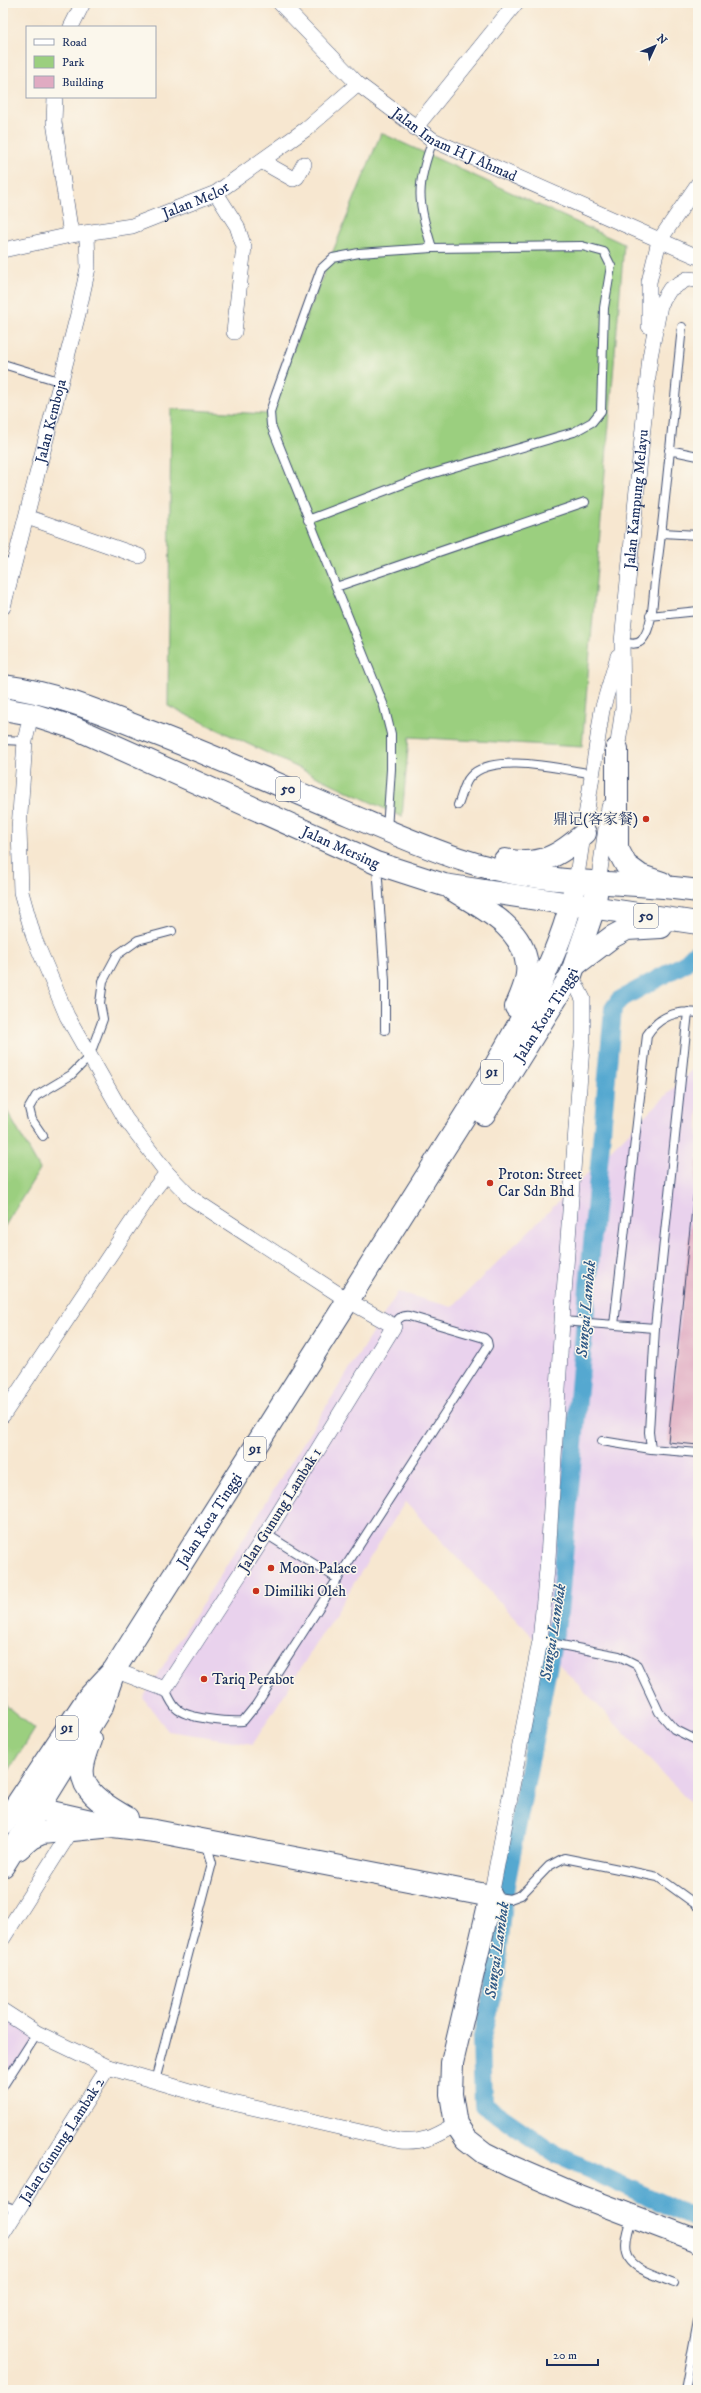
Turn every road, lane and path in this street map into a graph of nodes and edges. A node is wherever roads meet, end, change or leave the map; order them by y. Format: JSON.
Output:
{"nodes":[{"id":1,"x":83,"y":3,"type":"edge"},
{"id":2,"x":280,"y":3,"type":"edge"},
{"id":3,"x":516,"y":3,"type":"edge"},
{"id":4,"x":72,"y":26,"type":"edge"},
{"id":5,"x":358,"y":84,"type":"junction"},
{"id":6,"x":55,"y":98,"type":"edge"},
{"id":7,"x":415,"y":128,"type":"junction"},
{"id":8,"x":433,"y":140,"type":"junction"},
{"id":9,"x":263,"y":162,"type":"junction"},
{"id":10,"x":304,"y":164,"type":"dead end"},
{"id":11,"x":698,"y":184,"type":"edge"},
{"id":12,"x":216,"y":193,"type":"junction"},
{"id":13,"x":87,"y":233,"type":"junction"},
{"id":14,"x":72,"y":235,"type":"junction"},
{"id":15,"x":659,"y":241,"type":"junction"},
{"id":16,"x":432,"y":248,"type":"junction"},
{"id":17,"x":3,"y":250,"type":"edge"},
{"id":18,"x":698,"y":257,"type":"edge"},
{"id":19,"x":698,"y":280,"type":"edge"},
{"id":20,"x":682,"y":327,"type":"dead end"},
{"id":21,"x":234,"y":332,"type":"dead end"},
{"id":22,"x":650,"y":357,"type":"junction"},
{"id":23,"x":3,"y":364,"type":"edge"},
{"id":24,"x":62,"y":382,"type":"junction"},
{"id":25,"x":669,"y":450,"type":"junction"},
{"id":26,"x":698,"y":456,"type":"edge"},
{"id":27,"x":585,"y":502,"type":"dead end"},
{"id":28,"x":27,"y":517,"type":"junction"},
{"id":29,"x":308,"y":520,"type":"junction"},
{"id":30,"x":662,"y":533,"type":"junction"},
{"id":31,"x":698,"y":535,"type":"edge"},
{"id":32,"x":139,"y":556,"type":"dead end"},
{"id":33,"x":9,"y":563,"type":"edge"},
{"id":34,"x":336,"y":587,"type":"junction"},
{"id":35,"x":3,"y":607,"type":"edge"},
{"id":36,"x":698,"y":611,"type":"edge"},
{"id":37,"x":650,"y":616,"type":"junction"},
{"id":38,"x":622,"y":642,"type":"junction"},
{"id":39,"x":3,"y":686,"type":"edge"},
{"id":40,"x":3,"y":709,"type":"edge"},
{"id":41,"x":31,"y":714,"type":"junction"},
{"id":42,"x":3,"y":740,"type":"edge"},
{"id":43,"x":25,"y":741,"type":"junction"},
{"id":44,"x":617,"y":749,"type":"junction"},
{"id":45,"x":594,"y":774,"type":"junction"},
{"id":46,"x":458,"y":805,"type":"dead end"},
{"id":47,"x":387,"y":831,"type":"junction"},
{"id":48,"x":585,"y":833,"type":"junction"},
{"id":49,"x":431,"y":848,"type":"junction"},
{"id":50,"x":376,"y":863,"type":"junction"},
{"id":51,"x":576,"y":882,"type":"junction"},
{"id":52,"x":598,"y":884,"type":"junction"},
{"id":53,"x":444,"y":885,"type":"junction"},
{"id":54,"x":676,"y":888,"type":"junction"},
{"id":55,"x":698,"y":891,"type":"edge"},
{"id":56,"x":572,"y":906,"type":"junction"},
{"id":57,"x":594,"y":908,"type":"junction"},
{"id":58,"x":695,"y":923,"type":"edge"},
{"id":59,"x":172,"y":931,"type":"dead end"},
{"id":60,"x":573,"y":970,"type":"junction"},
{"id":61,"x":688,"y":1012,"type":"junction"},
{"id":62,"x":698,"y":1013,"type":"edge"},
{"id":63,"x":385,"y":1030,"type":"dead end"},
{"id":64,"x":89,"y":1057,"type":"junction"},
{"id":65,"x":483,"y":1087,"type":"junction"},
{"id":66,"x":43,"y":1136,"type":"dead end"},
{"id":67,"x":167,"y":1173,"type":"junction"},
{"id":68,"x":394,"y":1228,"type":"junction"},
{"id":69,"x":349,"y":1301,"type":"junction"},
{"id":70,"x":569,"y":1321,"type":"junction"},
{"id":71,"x":614,"y":1325,"type":"junction"},
{"id":72,"x":394,"y":1326,"type":"junction"},
{"id":73,"x":655,"y":1328,"type":"junction"},
{"id":74,"x":3,"y":1415,"type":"edge"},
{"id":75,"x":602,"y":1441,"type":"dead end"},
{"id":76,"x":651,"y":1449,"type":"junction"},
{"id":77,"x":698,"y":1453,"type":"edge"},
{"id":78,"x":266,"y":1534,"type":"junction"},
{"id":79,"x":338,"y":1579,"type":"junction"},
{"id":80,"x":540,"y":1641,"type":"junction"},
{"id":81,"x":114,"y":1670,"type":"junction"},
{"id":82,"x":165,"y":1689,"type":"junction"},
{"id":83,"x":102,"y":1706,"type":"junction"},
{"id":84,"x":698,"y":1741,"type":"edge"},
{"id":85,"x":21,"y":1797,"type":"junction"},
{"id":86,"x":42,"y":1803,"type":"junction"},
{"id":87,"x":120,"y":1822,"type":"junction"},
{"id":88,"x":3,"y":1826,"type":"edge"},
{"id":89,"x":71,"y":1831,"type":"junction"},
{"id":90,"x":217,"y":1852,"type":"junction"},
{"id":91,"x":4,"y":1865,"type":"edge"},
{"id":92,"x":500,"y":1898,"type":"junction"},
{"id":93,"x":698,"y":1906,"type":"edge"},
{"id":94,"x":3,"y":1938,"type":"edge"},
{"id":95,"x":3,"y":2011,"type":"edge"},
{"id":96,"x":37,"y":2033,"type":"junction"},
{"id":97,"x":108,"y":2068,"type":"junction"},
{"id":98,"x":155,"y":2081,"type":"junction"},
{"id":99,"x":3,"y":2086,"type":"edge"},
{"id":100,"x":456,"y":2124,"type":"junction"},
{"id":101,"x":3,"y":2206,"type":"edge"},
{"id":102,"x":18,"y":2210,"type":"junction"},
{"id":103,"x":633,"y":2216,"type":"junction"},
{"id":104,"x":3,"y":2233,"type":"edge"},
{"id":105,"x":698,"y":2241,"type":"edge"},
{"id":106,"x":674,"y":2283,"type":"dead end"},
{"id":107,"x":698,"y":2321,"type":"edge"},
{"id":108,"x":686,"y":2390,"type":"edge"}],
"edges":[{"from":1,"to":4,"type":"street"},
{"from":2,"to":5,"type":"street","name":"Jalan Imam H J Ahmad"},
{"from":3,"to":7,"type":"street"},
{"from":5,"to":7,"type":"street","name":"Jalan Imam H J Ahmad"},
{"from":5,"to":9,"type":"street","name":"Jalan Melor"},
{"from":6,"to":14,"type":"street"},
{"from":7,"to":8,"type":"street","name":"Jalan Imam H J Ahmad"},
{"from":8,"to":15,"type":"street","name":"Jalan Imam H J Ahmad"},
{"from":8,"to":16,"type":"lane"},
{"from":9,"to":10,"type":"street"},
{"from":9,"to":12,"type":"street","name":"Jalan Melor"},
{"from":11,"to":15,"type":"street"},
{"from":12,"to":13,"type":"street","name":"Jalan Melor"},
{"from":12,"to":21,"type":"street"},
{"from":13,"to":14,"type":"street","name":"Jalan Melor"},
{"from":13,"to":24,"type":"street","name":"Jalan Kemboja"},
{"from":14,"to":17,"type":"street","name":"Jalan Melor"},
{"from":15,"to":18,"type":"street","name":"Jalan Imam H J Ahmad"},
{"from":15,"to":22,"type":"street"},
{"from":16,"to":29,"type":"lane"},
{"from":16,"to":29,"type":"lane"},
{"from":19,"to":22,"type":"street"},
{"from":20,"to":25,"type":"lane"},
{"from":22,"to":38,"type":"street","name":"Jalan Kampung Melayu"},
{"from":23,"to":24,"type":"lane"},
{"from":24,"to":28,"type":"street","name":"Jalan Kemboja"},
{"from":25,"to":26,"type":"lane"},
{"from":25,"to":30,"type":"lane"},
{"from":27,"to":34,"type":"lane"},
{"from":28,"to":32,"type":"street"},
{"from":28,"to":33,"type":"street","name":"Jalan Kemboja"},
{"from":29,"to":34,"type":"lane"},
{"from":30,"to":31,"type":"lane"},
{"from":30,"to":37,"type":"lane"},
{"from":33,"to":35,"type":"street","name":"Jalan Kemboja"},
{"from":34,"to":47,"type":"lane"},
{"from":36,"to":37,"type":"lane"},
{"from":37,"to":38,"type":"lane"},
{"from":38,"to":44,"type":"street","name":"Jalan Kampung Melayu"},
{"from":38,"to":45,"type":"street","name":"Jalan Kampung Melayu"},
{"from":39,"to":47,"type":"main road","name":"Jalan Mersing","number":"50"},
{"from":40,"to":41,"type":"main road","name":"Jalan Mersing","number":"50"},
{"from":41,"to":43,"type":"street"},
{"from":41,"to":50,"type":"main road","name":"Jalan Mersing","number":"50"},
{"from":42,"to":43,"type":"lane"},
{"from":43,"to":64,"type":"street"},
{"from":44,"to":52,"type":"street","name":"Jalan Kampung Melayu"},
{"from":44,"to":54,"type":"main road"},
{"from":45,"to":46,"type":"lane"},
{"from":45,"to":48,"type":"street","name":"Jalan Kampung Melayu"},
{"from":47,"to":49,"type":"main road","name":"Jalan Mersing","number":"50"},
{"from":48,"to":49,"type":"main road"},
{"from":48,"to":51,"type":"street","name":"Jalan Kampung Melayu"},
{"from":49,"to":51,"type":"main road","name":"Jalan Mersing","number":"50"},
{"from":50,"to":53,"type":"main road","name":"Jalan Mersing","number":"50"},
{"from":50,"to":63,"type":"lane"},
{"from":51,"to":52,"type":"main road","name":"Jalan Mersing","number":"50"},
{"from":51,"to":56,"type":"main road","name":"Jalan Kota Tinggi","number":"91"},
{"from":52,"to":54,"type":"main road","name":"Jalan Mersing","number":"50"},
{"from":52,"to":57,"type":"main road","name":"Jalan Kota Tinggi","number":"91"},
{"from":53,"to":56,"type":"main road","name":"Jalan Mersing","number":"50"},
{"from":53,"to":65,"type":"main road"},
{"from":54,"to":55,"type":"main road","name":"Jalan Mersing","number":"50"},
{"from":56,"to":57,"type":"main road","name":"Jalan Mersing","number":"50"},
{"from":56,"to":65,"type":"main road","name":"Jalan Kota Tinggi","number":"91"},
{"from":57,"to":58,"type":"main road","name":"Jalan Mersing","number":"50"},
{"from":57,"to":60,"type":"main road","name":"Jalan Kota Tinggi","number":"91"},
{"from":58,"to":60,"type":"main road"},
{"from":59,"to":64,"type":"lane"},
{"from":60,"to":68,"type":"main road","name":"Jalan Kota Tinggi","number":"91"},
{"from":60,"to":70,"type":"street"},
{"from":61,"to":62,"type":"lane"},
{"from":61,"to":71,"type":"lane"},
{"from":61,"to":73,"type":"lane"},
{"from":64,"to":66,"type":"lane"},
{"from":64,"to":67,"type":"street"},
{"from":65,"to":68,"type":"main road","name":"Jalan Kota Tinggi","number":"91"},
{"from":67,"to":69,"type":"street"},
{"from":67,"to":74,"type":"street"},
{"from":68,"to":69,"type":"main road","name":"Jalan Kota Tinggi","number":"91"},
{"from":69,"to":72,"type":"street"},
{"from":69,"to":81,"type":"main road","name":"Jalan Kota Tinggi","number":"91"},
{"from":70,"to":71,"type":"lane"},
{"from":70,"to":80,"type":"street"},
{"from":71,"to":73,"type":"lane"},
{"from":72,"to":78,"type":"street","name":"Jalan Gunung Lambak 1"},
{"from":72,"to":79,"type":"lane"},
{"from":73,"to":76,"type":"lane"},
{"from":75,"to":76,"type":"lane"},
{"from":76,"to":77,"type":"lane"},
{"from":78,"to":79,"type":"lane"},
{"from":78,"to":82,"type":"street","name":"Jalan Gunung Lambak 1"},
{"from":79,"to":82,"type":"lane"},
{"from":80,"to":84,"type":"lane"},
{"from":80,"to":92,"type":"street"},
{"from":81,"to":82,"type":"street"},
{"from":81,"to":83,"type":"main road","name":"Jalan Kota Tinggi","number":"91"},
{"from":81,"to":85,"type":"main road","name":"Jalan Kota Tinggi","number":"91"},
{"from":83,"to":86,"type":"main road","name":"Jalan Kota Tinggi","number":"91"},
{"from":83,"to":87,"type":"main road"},
{"from":85,"to":86,"type":"main road"},
{"from":85,"to":88,"type":"main road","name":"Jalan Kota Tinggi","number":"91"},
{"from":86,"to":87,"type":"main road"},
{"from":86,"to":91,"type":"main road","name":"Jalan Kota Tinggi","number":"91"},
{"from":87,"to":89,"type":"main road"},
{"from":87,"to":90,"type":"main road"},
{"from":89,"to":91,"type":"main road"},
{"from":89,"to":94,"type":"street"},
{"from":90,"to":92,"type":"main road"},
{"from":90,"to":98,"type":"lane"},
{"from":92,"to":93,"type":"lane"},
{"from":92,"to":100,"type":"main road"},
{"from":95,"to":96,"type":"street"},
{"from":96,"to":97,"type":"street"},
{"from":96,"to":99,"type":"lane"},
{"from":97,"to":98,"type":"street"},
{"from":97,"to":102,"type":"street","name":"Jalan Gunung Lambak 2"},
{"from":98,"to":100,"type":"street"},
{"from":100,"to":103,"type":"main road"},
{"from":101,"to":102,"type":"lane"},
{"from":102,"to":104,"type":"street","name":"Jalan Gunung Lambak 2"},
{"from":103,"to":105,"type":"main road"},
{"from":103,"to":106,"type":"lane"},
{"from":107,"to":108,"type":"lane"}]}
